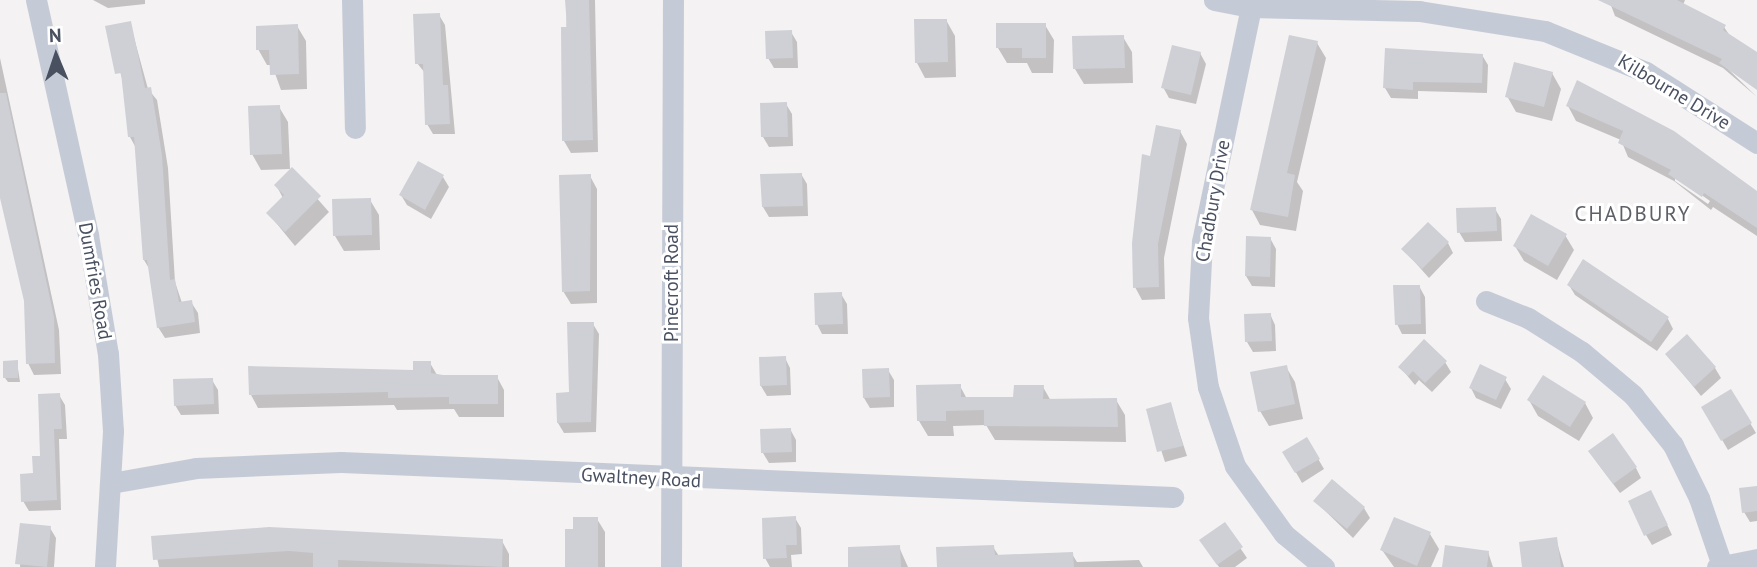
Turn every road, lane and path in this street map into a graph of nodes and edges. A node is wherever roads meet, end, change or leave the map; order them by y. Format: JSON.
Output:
{"nodes":[{"id":1,"x":36,"y":0,"type":"edge"},
{"id":2,"x":352,"y":0,"type":"edge"},
{"id":3,"x":673,"y":0,"type":"edge"},
{"id":4,"x":1214,"y":0,"type":"edge"},
{"id":5,"x":1251,"y":7,"type":"junction"},
{"id":6,"x":355,"y":128,"type":"dead end"},
{"id":7,"x":1757,"y":143,"type":"edge"},
{"id":8,"x":1486,"y":301,"type":"dead end"},
{"id":9,"x":671,"y":479,"type":"junction"},
{"id":10,"x":111,"y":482,"type":"junction"},
{"id":11,"x":1173,"y":497,"type":"dead end"},
{"id":12,"x":1757,"y":559,"type":"edge"},
{"id":13,"x":1719,"y":566,"type":"edge"},
{"id":14,"x":105,"y":567,"type":"edge"},
{"id":15,"x":671,"y":567,"type":"edge"},
{"id":16,"x":1324,"y":567,"type":"edge"}],
"edges":[{"from":1,"to":10,"type":"street","name":"Dumfries Road"},
{"from":2,"to":6,"type":"street"},
{"from":3,"to":9,"type":"street","name":"Pinecroft Road"},
{"from":4,"to":5,"type":"street","name":"Kilbourne Drive"},
{"from":5,"to":7,"type":"street","name":"Kilbourne Drive"},
{"from":5,"to":16,"type":"street","name":"Chadbury Drive"},
{"from":8,"to":13,"type":"street"},
{"from":9,"to":10,"type":"street","name":"Gwaltney Road"},
{"from":9,"to":11,"type":"street","name":"Gwaltney Road"},
{"from":9,"to":15,"type":"street","name":"Pinecroft Road"},
{"from":10,"to":14,"type":"street","name":"Dumfries Road"},
{"from":12,"to":13,"type":"street"}]}
